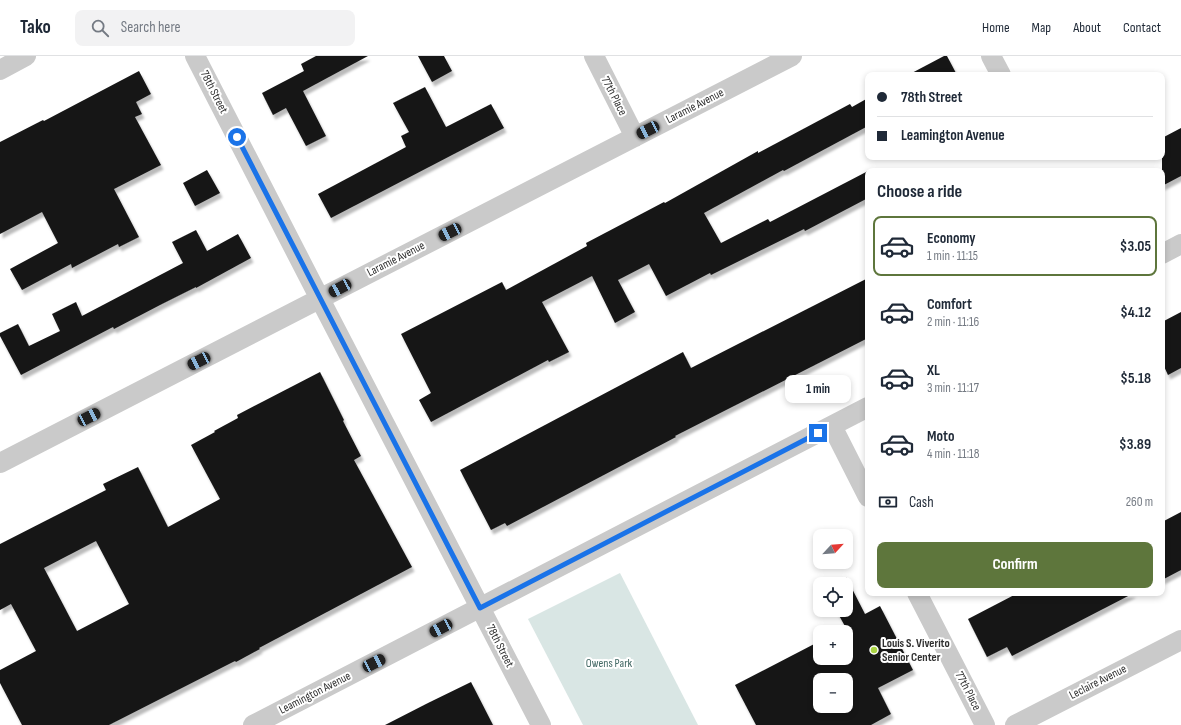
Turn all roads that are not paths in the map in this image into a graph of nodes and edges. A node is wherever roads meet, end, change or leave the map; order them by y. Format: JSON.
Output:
{"nodes":[{"id":1,"x":26,"y":56,"type":"edge"},
{"id":2,"x":195,"y":56,"type":"edge"},
{"id":3,"x":594,"y":56,"type":"edge"},
{"id":4,"x":792,"y":56,"type":"edge"},
{"id":5,"x":991,"y":56,"type":"edge"},
{"id":6,"x":0,"y":70,"type":"edge"},
{"id":7,"x":999,"y":72,"type":"edge"},
{"id":8,"x":635,"y":137,"type":"junction"},
{"id":9,"x":1181,"y":244,"type":"edge"},
{"id":10,"x":1165,"y":252,"type":"edge"},
{"id":11,"x":320,"y":299,"type":"junction"},
{"id":12,"x":865,"y":409,"type":"edge"},
{"id":13,"x":832,"y":426,"type":"junction"},
{"id":14,"x":2,"y":456,"type":"edge"},
{"id":15,"x":865,"y":491,"type":"edge"},
{"id":16,"x":919,"y":596,"type":"edge"},
{"id":17,"x":480,"y":608,"type":"junction"},
{"id":18,"x":1181,"y":640,"type":"edge"},
{"id":19,"x":253,"y":725,"type":"edge"},
{"id":20,"x":541,"y":725,"type":"edge"},
{"id":21,"x":985,"y":725,"type":"edge"},
{"id":22,"x":1016,"y":725,"type":"edge"}],
"edges":[{"from":1,"to":6,"type":"street"},
{"from":2,"to":11,"type":"street","name":"78th Street"},
{"from":3,"to":8,"type":"street","name":"77th Place"},
{"from":4,"to":8,"type":"street","name":"Laramie Avenue"},
{"from":5,"to":7,"type":"street"},
{"from":8,"to":11,"type":"street","name":"Laramie Avenue"},
{"from":9,"to":10,"type":"street"},
{"from":11,"to":14,"type":"street","name":"Laramie Avenue"},
{"from":11,"to":17,"type":"street","name":"78th Street"},
{"from":12,"to":13,"type":"street","name":"Leamington Avenue"},
{"from":13,"to":15,"type":"street"},
{"from":13,"to":17,"type":"street","name":"Leamington Avenue"},
{"from":16,"to":21,"type":"street","name":"77th Place"},
{"from":17,"to":19,"type":"street","name":"Leamington Avenue"},
{"from":17,"to":20,"type":"street","name":"78th Street"},
{"from":18,"to":22,"type":"street","name":"Leclaire Avenue"}]}
